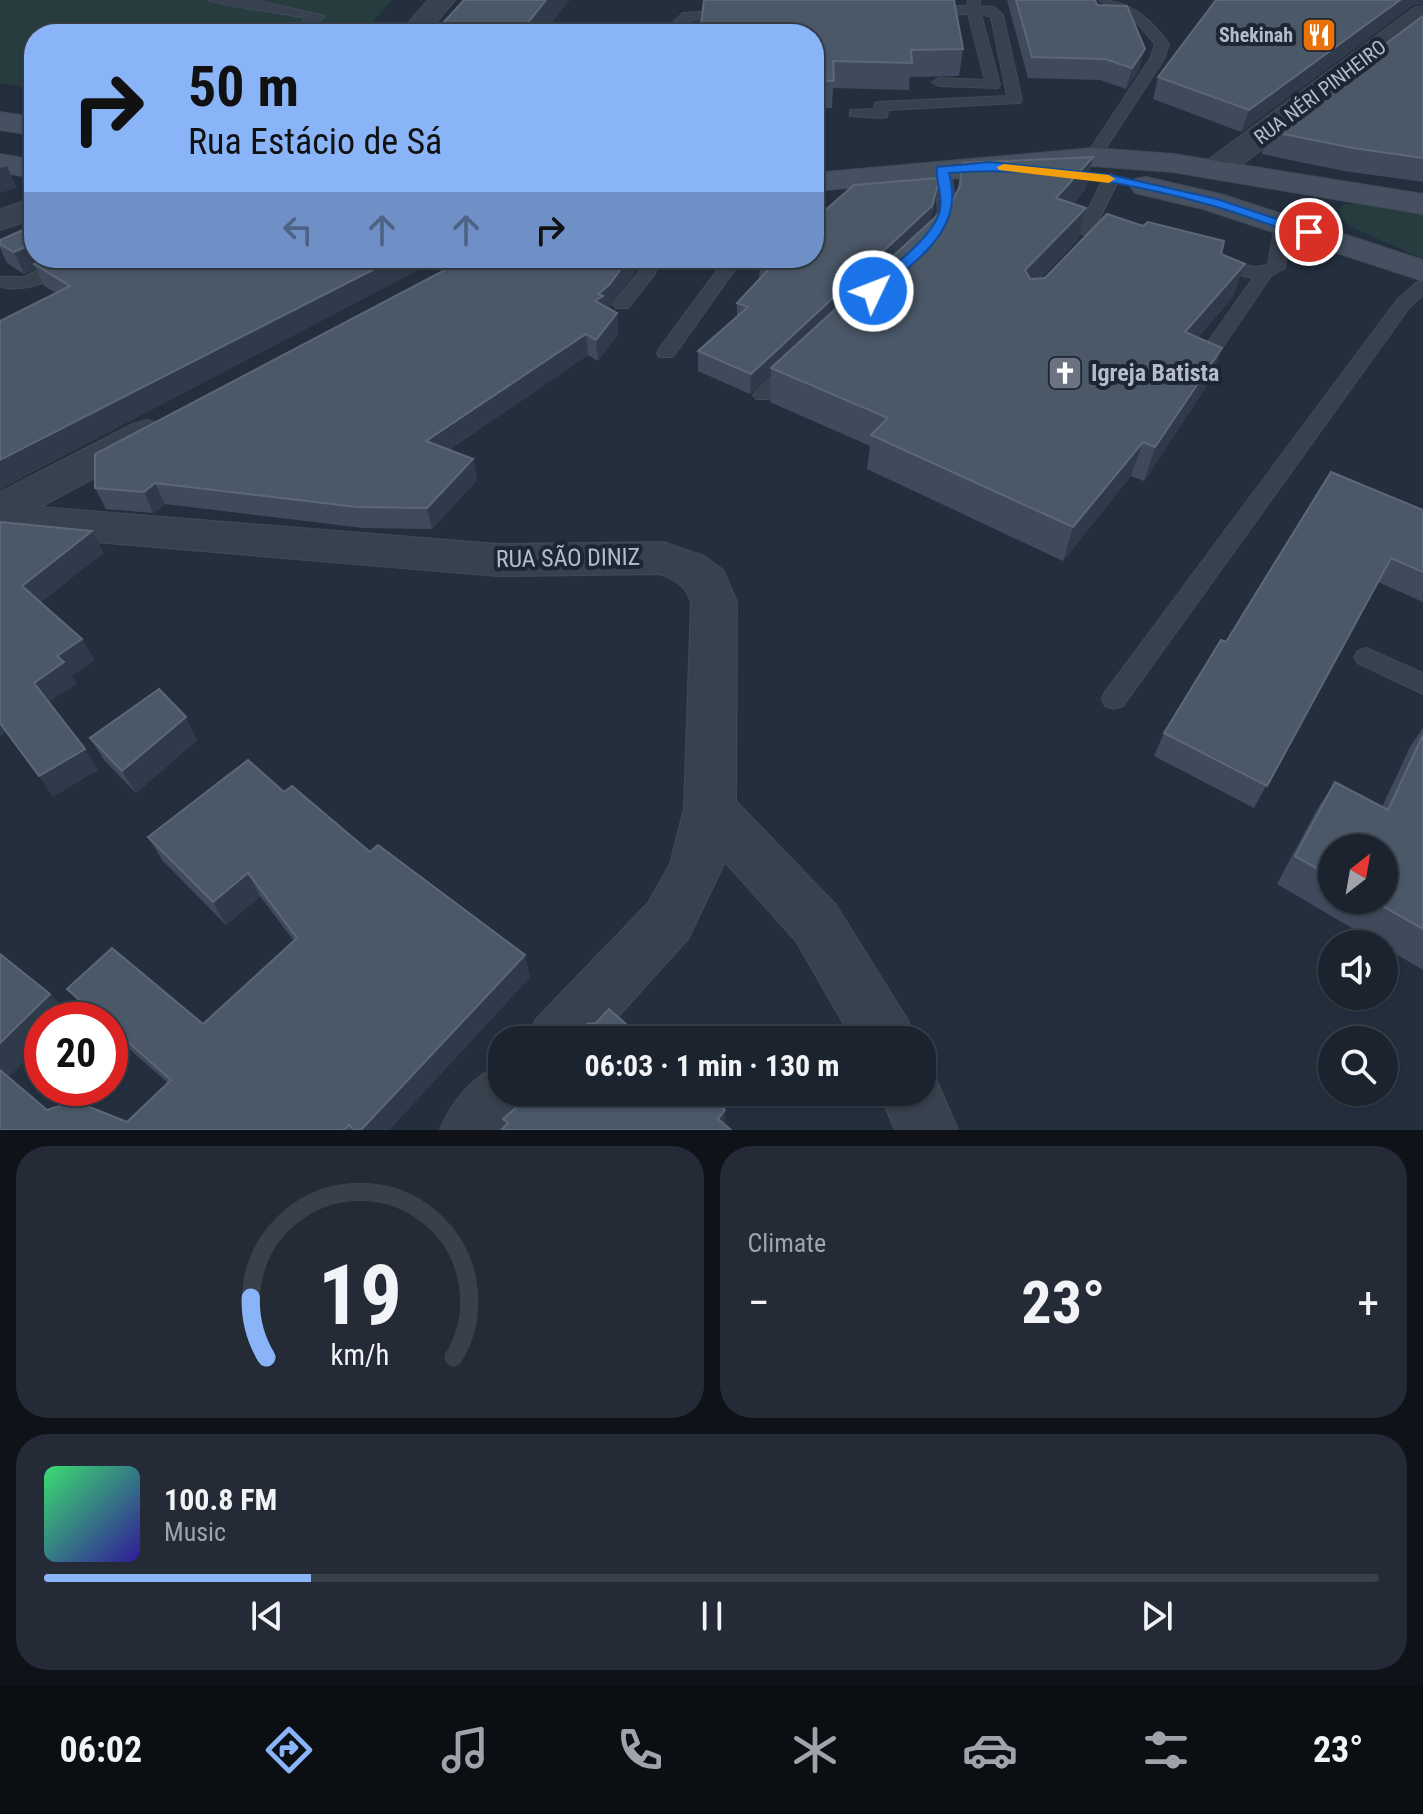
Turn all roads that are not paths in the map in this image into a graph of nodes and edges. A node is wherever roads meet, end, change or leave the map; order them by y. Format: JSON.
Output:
{"nodes":[{"id":1,"x":214,"y":0,"type":"edge"},
{"id":2,"x":239,"y":0,"type":"edge"},
{"id":3,"x":442,"y":0,"type":"edge"},
{"id":4,"x":1105,"y":0,"type":"edge"},
{"id":5,"x":974,"y":5,"type":"edge"},
{"id":6,"x":910,"y":11,"type":"edge"},
{"id":7,"x":748,"y":13,"type":"edge"},
{"id":8,"x":1423,"y":14,"type":"edge"},
{"id":9,"x":308,"y":24,"type":"edge"},
{"id":10,"x":421,"y":24,"type":"edge"},
{"id":11,"x":679,"y":24,"type":"edge"},
{"id":12,"x":939,"y":82,"type":"dead end"},
{"id":13,"x":855,"y":113,"type":"dead end"},
{"id":14,"x":882,"y":114,"type":"junction"},
{"id":15,"x":914,"y":116,"type":"dead end"},
{"id":16,"x":0,"y":121,"type":"edge"},
{"id":17,"x":24,"y":125,"type":"edge"},
{"id":18,"x":0,"y":144,"type":"edge"},
{"id":19,"x":24,"y":147,"type":"edge"},
{"id":20,"x":0,"y":163,"type":"edge"},
{"id":21,"x":24,"y":167,"type":"edge"},
{"id":22,"x":1102,"y":168,"type":"junction"},
{"id":23,"x":942,"y":170,"type":"junction"},
{"id":24,"x":1215,"y":170,"type":"junction"},
{"id":25,"x":824,"y":181,"type":"edge"},
{"id":26,"x":1352,"y":194,"type":"junction"},
{"id":27,"x":1423,"y":204,"type":"edge"},
{"id":28,"x":24,"y":212,"type":"edge"},
{"id":29,"x":0,"y":220,"type":"edge"},
{"id":30,"x":1283,"y":224,"type":"junction"},
{"id":31,"x":1135,"y":246,"type":"edge"},
{"id":32,"x":917,"y":250,"type":"edge"},
{"id":33,"x":1203,"y":261,"type":"edge"},
{"id":34,"x":56,"y":268,"type":"edge"},
{"id":35,"x":648,"y":268,"type":"edge"},
{"id":36,"x":728,"y":268,"type":"edge"},
{"id":37,"x":1264,"y":274,"type":"junction"},
{"id":38,"x":1420,"y":275,"type":"edge"},
{"id":39,"x":3,"y":289,"type":"edge"},
{"id":40,"x":622,"y":304,"type":"dead end"},
{"id":41,"x":666,"y":353,"type":"dead end"},
{"id":42,"x":807,"y":354,"type":"edge"},
{"id":43,"x":1200,"y":366,"type":"edge"},
{"id":44,"x":763,"y":395,"type":"dead end"},
{"id":45,"x":182,"y":414,"type":"edge"},
{"id":46,"x":0,"y":510,"type":"edge"},
{"id":47,"x":0,"y":519,"type":"edge"},
{"id":48,"x":1366,"y":657,"type":"dead end"},
{"id":49,"x":1423,"y":684,"type":"edge"},
{"id":50,"x":1114,"y":699,"type":"dead end"},
{"id":51,"x":710,"y":809,"type":"junction"},
{"id":52,"x":570,"y":1026,"type":"edge"},
{"id":53,"x":878,"y":1026,"type":"edge"},
{"id":54,"x":494,"y":1106,"type":"edge"},
{"id":55,"x":916,"y":1106,"type":"edge"},
{"id":56,"x":471,"y":1130,"type":"edge"},
{"id":57,"x":927,"y":1130,"type":"edge"}],
"edges":[{"from":1,"to":2,"type":"lane"},
{"from":2,"to":9,"type":"lane"},
{"from":3,"to":10,"type":"street"},
{"from":4,"to":22,"type":"lane"},
{"from":5,"to":6,"type":"lane"},
{"from":5,"to":12,"type":"lane"},
{"from":5,"to":14,"type":"lane"},
{"from":7,"to":11,"type":"lane"},
{"from":8,"to":24,"type":"street","name":"RUA NÉRI PINHEIRO"},
{"from":13,"to":14,"type":"lane"},
{"from":14,"to":15,"type":"lane"},
{"from":16,"to":17,"type":"main road"},
{"from":18,"to":19,"type":"main road"},
{"from":20,"to":21,"type":"main road"},
{"from":22,"to":23,"type":"main road"},
{"from":22,"to":24,"type":"main road"},
{"from":22,"to":30,"type":"main road"},
{"from":22,"to":31,"type":"lane"},
{"from":23,"to":25,"type":"main road"},
{"from":23,"to":32,"type":"lane"},
{"from":24,"to":26,"type":"main road"},
{"from":26,"to":27,"type":"main road"},
{"from":26,"to":38,"type":"main road"},
{"from":28,"to":29,"type":"street"},
{"from":30,"to":37,"type":"lane"},
{"from":30,"to":38,"type":"main road"},
{"from":33,"to":37,"type":"lane"},
{"from":34,"to":39,"type":"lane"},
{"from":35,"to":40,"type":"lane"},
{"from":36,"to":41,"type":"lane"},
{"from":37,"to":43,"type":"lane"},
{"from":38,"to":50,"type":"lane"},
{"from":42,"to":44,"type":"lane"},
{"from":45,"to":46,"type":"street"},
{"from":47,"to":51,"type":"street","name":"RUA SÃO DINIZ"},
{"from":48,"to":49,"type":"lane"},
{"from":51,"to":52,"type":"street","name":"RUA SÃO DINIZ"},
{"from":51,"to":53,"type":"street"},
{"from":54,"to":56,"type":"street"},
{"from":55,"to":57,"type":"street"}]}
